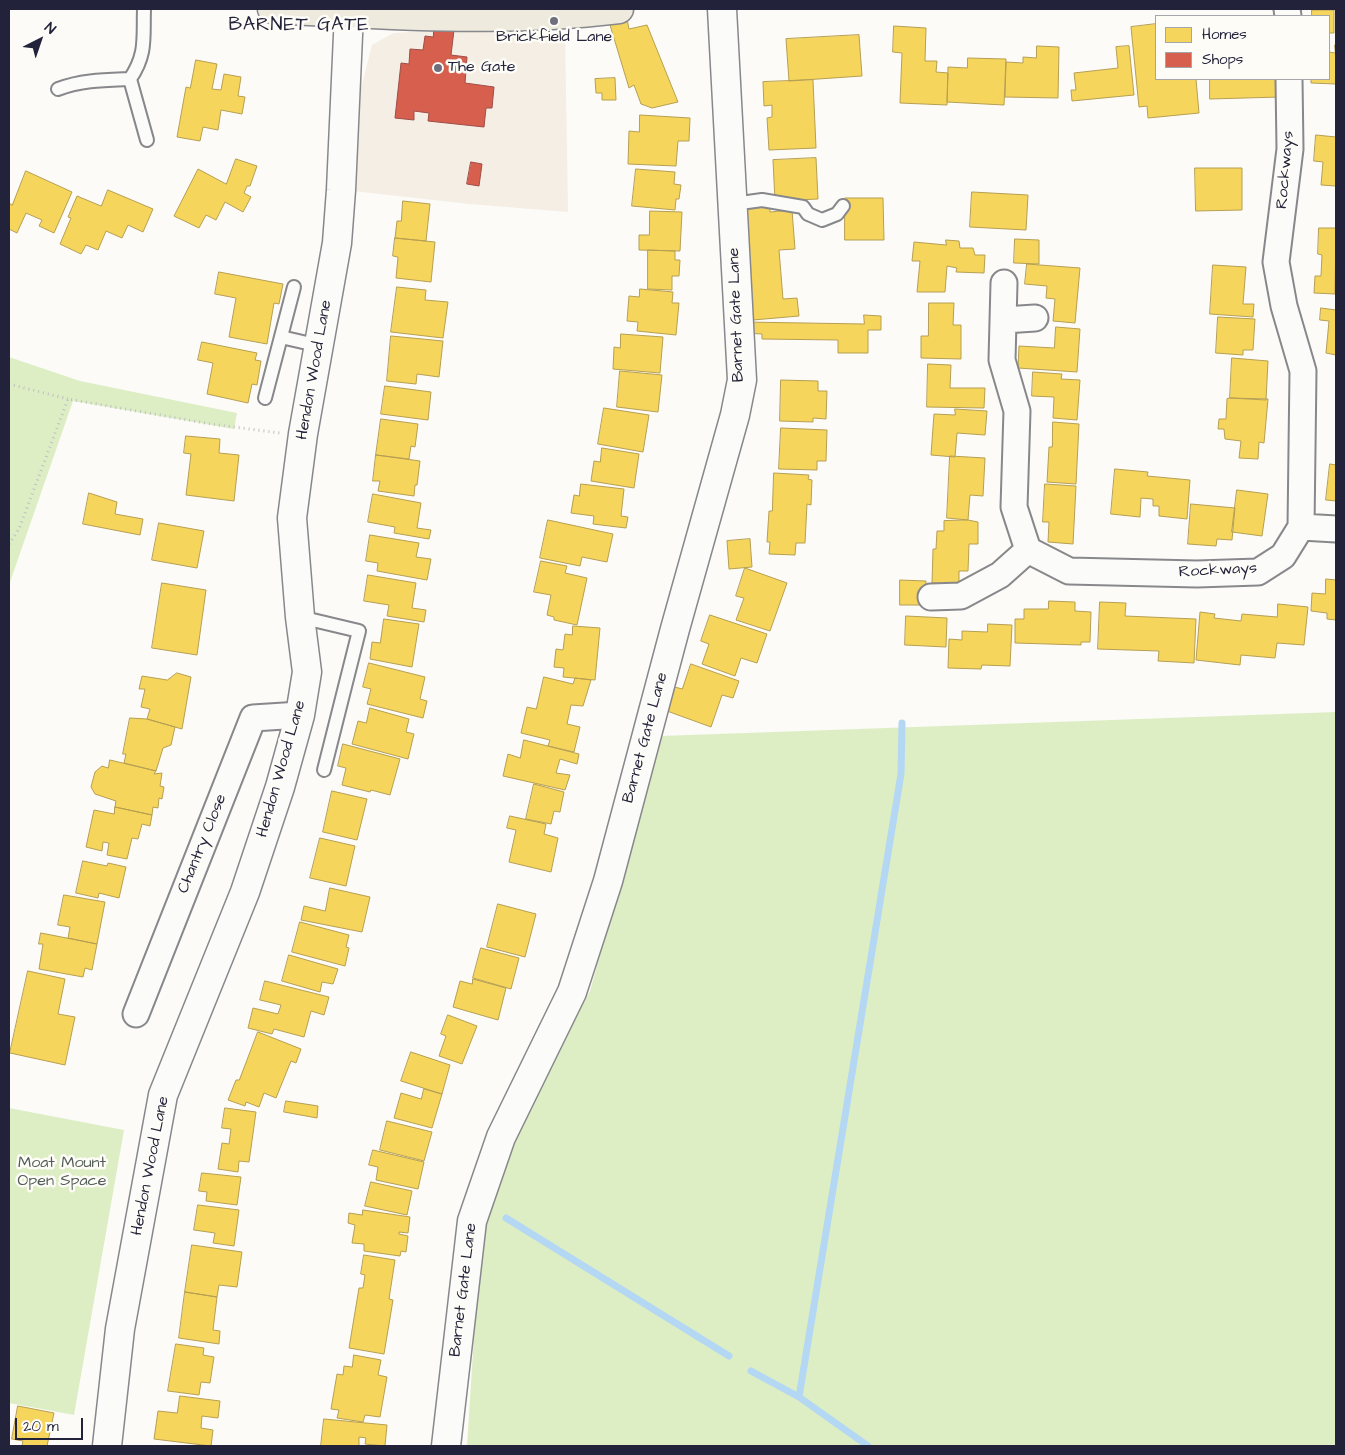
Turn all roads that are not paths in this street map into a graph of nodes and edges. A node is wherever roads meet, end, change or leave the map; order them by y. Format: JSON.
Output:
{"nodes":[{"id":1,"x":144,"y":9,"type":"edge"},
{"id":2,"x":272,"y":9,"type":"edge"},
{"id":3,"x":619,"y":9,"type":"edge"},
{"id":4,"x":722,"y":9,"type":"edge"},
{"id":5,"x":541,"y":11,"type":"edge"},
{"id":6,"x":342,"y":12,"type":"edge"},
{"id":7,"x":130,"y":80,"type":"junction"},
{"id":8,"x":1289,"y":80,"type":"edge"},
{"id":9,"x":58,"y":89,"type":"dead end"},
{"id":10,"x":147,"y":140,"type":"dead end"},
{"id":11,"x":733,"y":204,"type":"junction"},
{"id":12,"x":843,"y":206,"type":"dead end"},
{"id":13,"x":1004,"y":283,"type":"dead end"},
{"id":14,"x":294,"y":287,"type":"dead end"},
{"id":15,"x":1035,"y":318,"type":"dead end"},
{"id":16,"x":1004,"y":320,"type":"junction"},
{"id":17,"x":281,"y":337,"type":"junction"},
{"id":18,"x":320,"y":346,"type":"junction"},
{"id":19,"x":265,"y":398,"type":"dead end"},
{"id":20,"x":1301,"y":527,"type":"junction"},
{"id":21,"x":1336,"y":529,"type":"edge"},
{"id":22,"x":1028,"y":550,"type":"junction"},
{"id":23,"x":931,"y":597,"type":"dead end"},
{"id":24,"x":300,"y":617,"type":"junction"},
{"id":25,"x":300,"y":715,"type":"junction"},
{"id":26,"x":324,"y":770,"type":"dead end"},
{"id":27,"x":136,"y":1014,"type":"dead end"},
{"id":28,"x":108,"y":1446,"type":"edge"},
{"id":29,"x":446,"y":1446,"type":"edge"}],
"edges":[{"from":1,"to":7,"type":"lane"},
{"from":2,"to":6,"type":"main road"},
{"from":3,"to":5,"type":"main road"},
{"from":4,"to":11,"type":"street","name":"Barnet Gate Lane"},
{"from":5,"to":6,"type":"main road"},
{"from":6,"to":18,"type":"street","name":"Hendon Wood Lane"},
{"from":7,"to":9,"type":"lane"},
{"from":7,"to":10,"type":"lane"},
{"from":8,"to":20,"type":"street","name":"Rockways"},
{"from":11,"to":12,"type":"lane"},
{"from":11,"to":29,"type":"street","name":"Barnet Gate Lane"},
{"from":13,"to":16,"type":"street"},
{"from":14,"to":17,"type":"lane"},
{"from":15,"to":16,"type":"street"},
{"from":16,"to":22,"type":"street"},
{"from":17,"to":18,"type":"lane"},
{"from":17,"to":19,"type":"lane"},
{"from":18,"to":24,"type":"street","name":"Hendon Wood Lane"},
{"from":20,"to":21,"type":"street"},
{"from":20,"to":22,"type":"street","name":"Rockways"},
{"from":22,"to":23,"type":"street"},
{"from":24,"to":25,"type":"street","name":"Hendon Wood Lane"},
{"from":24,"to":26,"type":"lane"},
{"from":25,"to":27,"type":"street","name":"Chantry Close"},
{"from":25,"to":28,"type":"street","name":"Hendon Wood Lane"}]}
